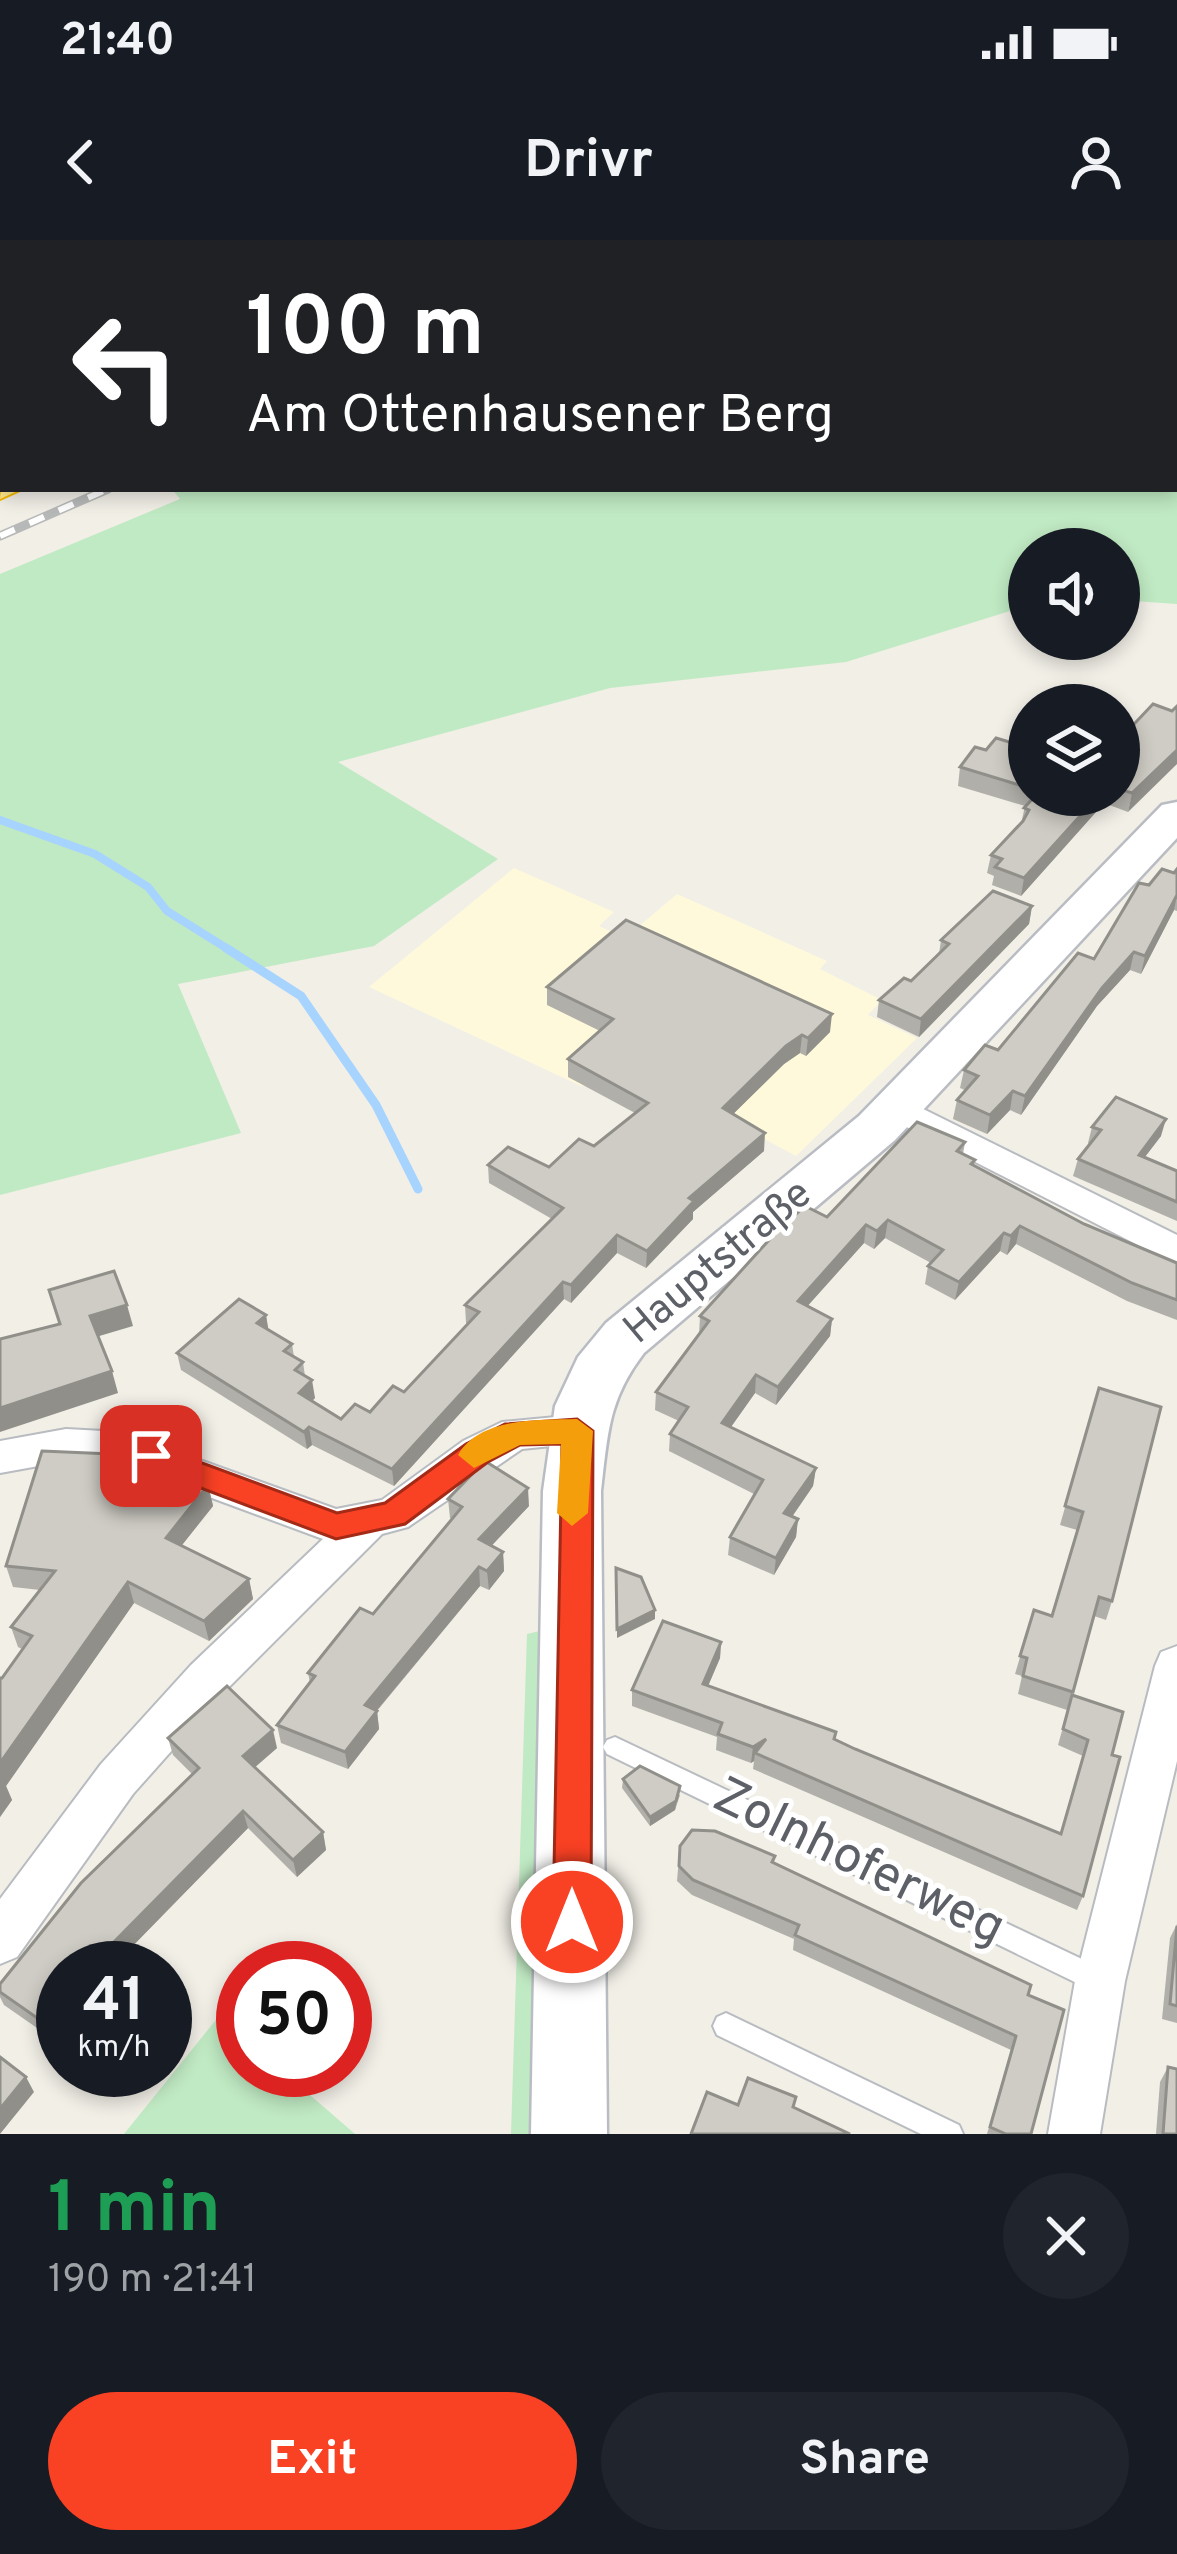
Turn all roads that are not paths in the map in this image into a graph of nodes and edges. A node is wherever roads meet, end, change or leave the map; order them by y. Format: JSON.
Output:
{"nodes":[{"id":1,"x":1177,"y":814,"type":"edge"},
{"id":2,"x":897,"y":1108,"type":"junction"},
{"id":3,"x":1177,"y":1251,"type":"edge"},
{"id":4,"x":577,"y":1431,"type":"junction"},
{"id":5,"x":0,"y":1457,"type":"edge"},
{"id":6,"x":367,"y":1523,"type":"junction"},
{"id":7,"x":1177,"y":1666,"type":"edge"},
{"id":8,"x":615,"y":1747,"type":"dead end"},
{"id":9,"x":0,"y":1940,"type":"edge"},
{"id":10,"x":1100,"y":1981,"type":"junction"},
{"id":11,"x":726,"y":2026,"type":"dead end"},
{"id":12,"x":569,"y":2134,"type":"edge"},
{"id":13,"x":950,"y":2134,"type":"edge"},
{"id":14,"x":1074,"y":2134,"type":"edge"}],
"edges":[{"from":1,"to":2,"type":"main road","name":"Hauptstraße"},
{"from":2,"to":3,"type":"street"},
{"from":2,"to":4,"type":"main road","name":"Hauptstraße"},
{"from":4,"to":6,"type":"street"},
{"from":4,"to":12,"type":"main road","name":"Hauptstraße"},
{"from":5,"to":6,"type":"street"},
{"from":6,"to":9,"type":"street"},
{"from":7,"to":10,"type":"street"},
{"from":8,"to":10,"type":"lane","name":"Zolnhoferweg"},
{"from":10,"to":14,"type":"street"},
{"from":11,"to":13,"type":"lane"}]}
